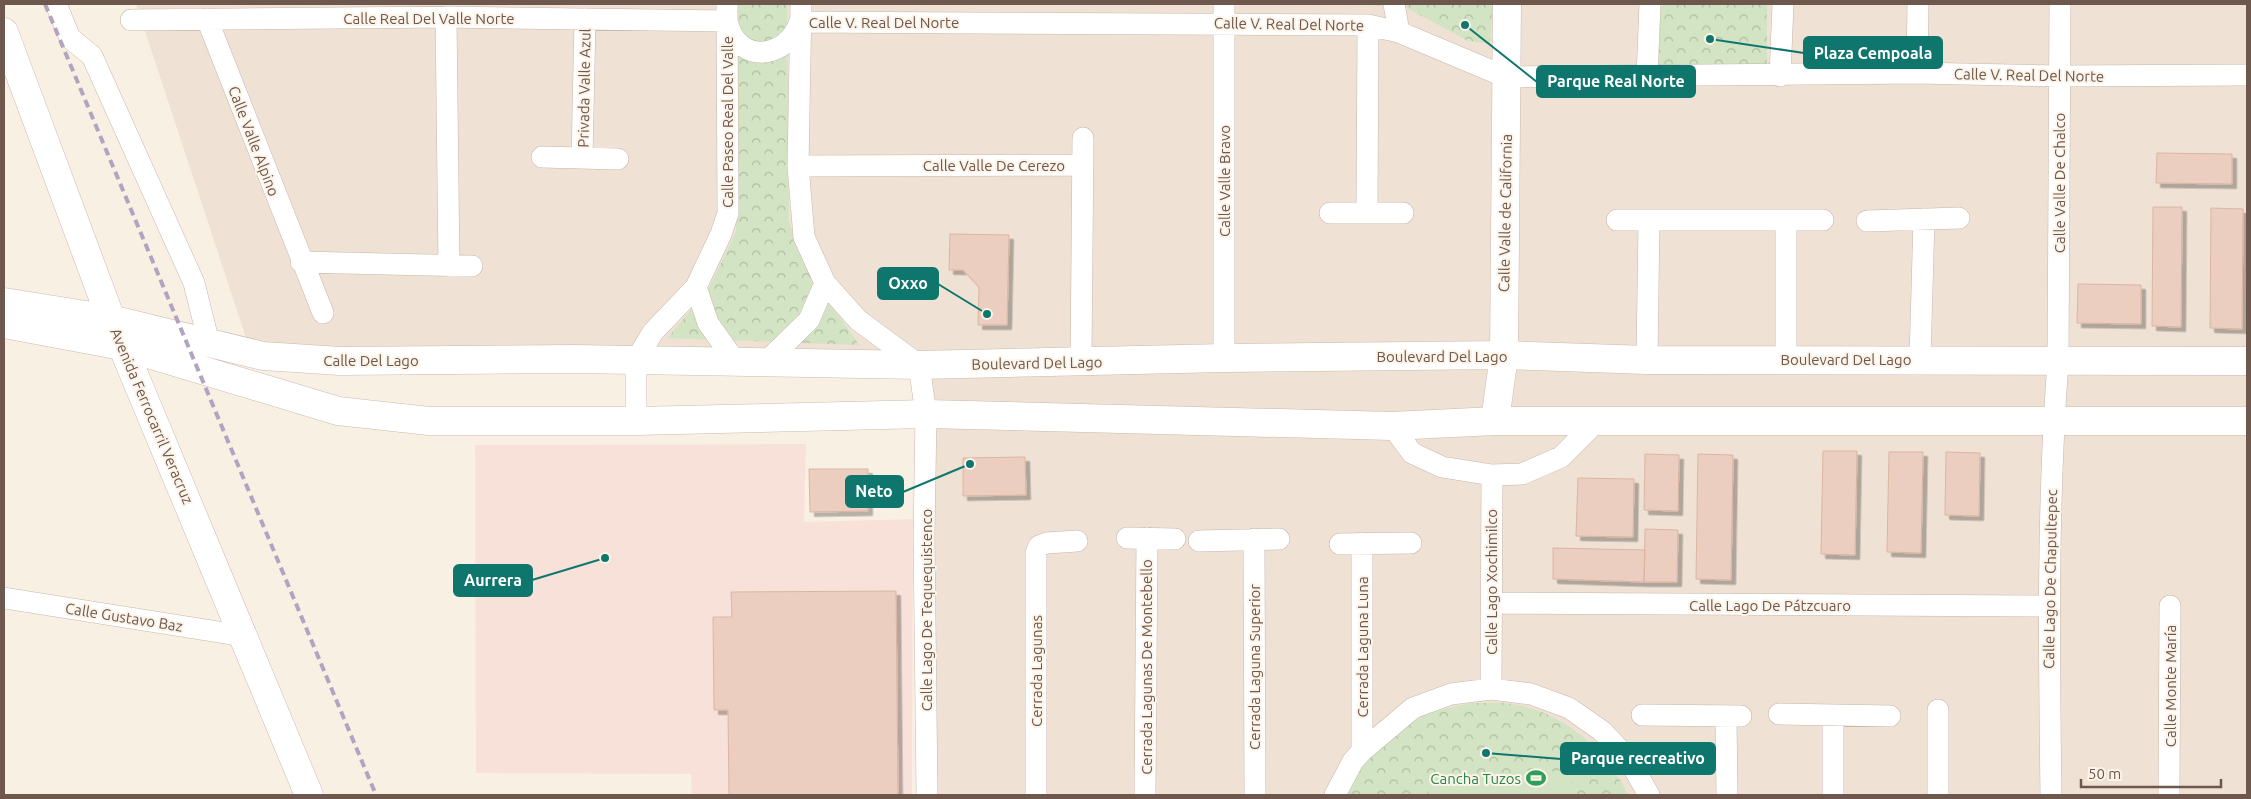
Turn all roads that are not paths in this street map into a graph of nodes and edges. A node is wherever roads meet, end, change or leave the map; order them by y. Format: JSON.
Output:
{"nodes":[{"id":1,"x":56,"y":4,"type":"edge"},
{"id":2,"x":1394,"y":4,"type":"edge"},
{"id":3,"x":1507,"y":4,"type":"edge"},
{"id":4,"x":1650,"y":4,"type":"edge"},
{"id":5,"x":1783,"y":4,"type":"edge"},
{"id":6,"x":1918,"y":4,"type":"edge"},
{"id":7,"x":2060,"y":4,"type":"edge"},
{"id":8,"x":730,"y":9,"type":"edge"},
{"id":9,"x":798,"y":10,"type":"edge"},
{"id":10,"x":235,"y":11,"type":"edge"},
{"id":11,"x":1224,"y":13,"type":"edge"},
{"id":12,"x":446,"y":17,"type":"junction"},
{"id":13,"x":207,"y":19,"type":"junction"},
{"id":14,"x":585,"y":19,"type":"junction"},
{"id":15,"x":131,"y":20,"type":"dead end"},
{"id":16,"x":1368,"y":25,"type":"junction"},
{"id":17,"x":1399,"y":32,"type":"junction"},
{"id":18,"x":5,"y":38,"type":"edge"},
{"id":19,"x":1917,"y":73,"type":"junction"},
{"id":20,"x":2247,"y":75,"type":"edge"},
{"id":21,"x":1780,"y":76,"type":"junction"},
{"id":22,"x":2060,"y":76,"type":"junction"},
{"id":23,"x":1506,"y":77,"type":"junction"},
{"id":24,"x":1647,"y":78,"type":"junction"},
{"id":25,"x":1083,"y":138,"type":"dead end"},
{"id":26,"x":542,"y":157,"type":"dead end"},
{"id":27,"x":582,"y":158,"type":"junction"},
{"id":28,"x":618,"y":159,"type":"dead end"},
{"id":29,"x":1082,"y":165,"type":"junction"},
{"id":30,"x":798,"y":166,"type":"junction"},
{"id":31,"x":1367,"y":211,"type":"junction"},
{"id":32,"x":1330,"y":213,"type":"dead end"},
{"id":33,"x":1403,"y":213,"type":"dead end"},
{"id":34,"x":1959,"y":218,"type":"dead end"},
{"id":35,"x":1924,"y":219,"type":"junction"},
{"id":36,"x":1616,"y":220,"type":"dead end"},
{"id":37,"x":1786,"y":220,"type":"junction"},
{"id":38,"x":1823,"y":220,"type":"dead end"},
{"id":39,"x":1649,"y":221,"type":"junction"},
{"id":40,"x":1867,"y":221,"type":"dead end"},
{"id":41,"x":301,"y":262,"type":"junction"},
{"id":42,"x":449,"y":266,"type":"junction"},
{"id":43,"x":472,"y":266,"type":"dead end"},
{"id":44,"x":825,"y":283,"type":"junction"},
{"id":45,"x":696,"y":287,"type":"junction"},
{"id":46,"x":4,"y":302,"type":"edge"},
{"id":47,"x":323,"y":313,"type":"dead end"},
{"id":48,"x":111,"y":319,"type":"junction"},
{"id":49,"x":4,"y":324,"type":"edge"},
{"id":50,"x":209,"y":343,"type":"junction"},
{"id":51,"x":122,"y":346,"type":"junction"},
{"id":52,"x":1504,"y":355,"type":"junction"},
{"id":53,"x":263,"y":356,"type":"junction"},
{"id":54,"x":1224,"y":358,"type":"junction"},
{"id":55,"x":1786,"y":358,"type":"junction"},
{"id":56,"x":1920,"y":359,"type":"junction"},
{"id":57,"x":636,"y":360,"type":"junction"},
{"id":58,"x":1647,"y":360,"type":"junction"},
{"id":59,"x":735,"y":361,"type":"junction"},
{"id":60,"x":2247,"y":361,"type":"edge"},
{"id":61,"x":766,"y":362,"type":"junction"},
{"id":62,"x":1081,"y":362,"type":"junction"},
{"id":63,"x":2058,"y":362,"type":"junction"},
{"id":64,"x":919,"y":365,"type":"junction"},
{"id":65,"x":259,"y":386,"type":"junction"},
{"id":66,"x":926,"y":414,"type":"junction"},
{"id":67,"x":2053,"y":420,"type":"junction"},
{"id":68,"x":636,"y":421,"type":"junction"},
{"id":69,"x":1495,"y":421,"type":"junction"},
{"id":70,"x":2247,"y":421,"type":"edge"},
{"id":71,"x":1596,"y":422,"type":"junction"},
{"id":72,"x":1392,"y":426,"type":"junction"},
{"id":73,"x":1492,"y":475,"type":"junction"},
{"id":74,"x":1175,"y":539,"type":"dead end"},
{"id":75,"x":1254,"y":539,"type":"junction"},
{"id":76,"x":1279,"y":539,"type":"dead end"},
{"id":77,"x":1076,"y":541,"type":"dead end"},
{"id":78,"x":1200,"y":541,"type":"dead end"},
{"id":79,"x":1362,"y":543,"type":"junction"},
{"id":80,"x":1411,"y":543,"type":"dead end"},
{"id":81,"x":1340,"y":544,"type":"dead end"},
{"id":82,"x":4,"y":598,"type":"edge"},
{"id":83,"x":1492,"y":603,"type":"junction"},
{"id":84,"x":2048,"y":606,"type":"junction"},
{"id":85,"x":2170,"y":606,"type":"dead end"},
{"id":86,"x":244,"y":636,"type":"junction"},
{"id":87,"x":1491,"y":689,"type":"junction"},
{"id":88,"x":1938,"y":710,"type":"dead end"},
{"id":89,"x":1778,"y":714,"type":"dead end"},
{"id":90,"x":1642,"y":715,"type":"dead end"},
{"id":91,"x":1833,"y":716,"type":"junction"},
{"id":92,"x":1890,"y":716,"type":"dead end"},
{"id":93,"x":1362,"y":751,"type":"junction"},
{"id":94,"x":309,"y":795,"type":"edge"},
{"id":95,"x":927,"y":795,"type":"edge"},
{"id":96,"x":1036,"y":795,"type":"edge"},
{"id":97,"x":1145,"y":795,"type":"edge"},
{"id":98,"x":1254,"y":795,"type":"edge"},
{"id":99,"x":1335,"y":795,"type":"edge"},
{"id":100,"x":1649,"y":795,"type":"edge"},
{"id":101,"x":1726,"y":795,"type":"edge"},
{"id":102,"x":1833,"y":795,"type":"edge"},
{"id":103,"x":1938,"y":795,"type":"edge"},
{"id":104,"x":2051,"y":795,"type":"edge"},
{"id":105,"x":2169,"y":795,"type":"edge"}],
"edges":[{"from":1,"to":50,"type":"street"},
{"from":2,"to":17,"type":"street"},
{"from":3,"to":23,"type":"street","name":"Calle Valle de California"},
{"from":4,"to":24,"type":"street"},
{"from":5,"to":21,"type":"street"},
{"from":6,"to":19,"type":"street"},
{"from":7,"to":22,"type":"street","name":"Calle Valle De Chalco"},
{"from":8,"to":9,"type":"street"},
{"from":8,"to":14,"type":"street","name":"Calle Real Del Valle Norte"},
{"from":8,"to":45,"type":"street","name":"Calle Paseo Real Del Valle"},
{"from":9,"to":11,"type":"street","name":"Calle V. Real Del Norte"},
{"from":9,"to":30,"type":"street"},
{"from":10,"to":12,"type":"street","name":"Calle Real Del Valle Norte"},
{"from":10,"to":13,"type":"street","name":"Calle Real Del Valle Norte"},
{"from":11,"to":16,"type":"street","name":"Calle V. Real Del Norte"},
{"from":11,"to":54,"type":"street","name":"Calle Valle Bravo"},
{"from":12,"to":14,"type":"street","name":"Calle Real Del Valle Norte"},
{"from":12,"to":42,"type":"street"},
{"from":13,"to":15,"type":"street","name":"Calle Real Del Valle Norte"},
{"from":13,"to":41,"type":"street","name":"Calle Valle Alpino"},
{"from":14,"to":27,"type":"street","name":"Privada Valle Azul"},
{"from":16,"to":17,"type":"street","name":"Calle V. Real Del Norte"},
{"from":16,"to":31,"type":"street"},
{"from":17,"to":23,"type":"street","name":"Calle V. Real Del Norte"},
{"from":18,"to":48,"type":"street","name":"Avenida Ferrocarril Veracruz"},
{"from":19,"to":21,"type":"street","name":"Calle V. Real Del Norte"},
{"from":19,"to":22,"type":"street","name":"Calle V. Real Del Norte"},
{"from":20,"to":22,"type":"street","name":"Calle V. Real Del Norte"},
{"from":21,"to":24,"type":"street","name":"Calle V. Real Del Norte"},
{"from":22,"to":63,"type":"street","name":"Calle Valle De Chalco"},
{"from":23,"to":24,"type":"street","name":"Calle V. Real Del Norte"},
{"from":23,"to":52,"type":"street","name":"Calle Valle de California"},
{"from":25,"to":29,"type":"street"},
{"from":26,"to":27,"type":"street","name":"Privada Valle Azul"},
{"from":27,"to":28,"type":"street","name":"Privada Valle Azul"},
{"from":29,"to":30,"type":"street","name":"Calle Valle De Cerezo"},
{"from":29,"to":62,"type":"street","name":"Calle Valle De Cerezo"},
{"from":30,"to":44,"type":"street"},
{"from":31,"to":32,"type":"street"},
{"from":31,"to":33,"type":"street"},
{"from":34,"to":35,"type":"street"},
{"from":35,"to":40,"type":"street"},
{"from":35,"to":56,"type":"street"},
{"from":36,"to":39,"type":"street"},
{"from":37,"to":38,"type":"street"},
{"from":37,"to":39,"type":"street"},
{"from":37,"to":55,"type":"street"},
{"from":39,"to":58,"type":"street"},
{"from":41,"to":42,"type":"street"},
{"from":41,"to":47,"type":"street","name":"Calle Valle Alpino"},
{"from":42,"to":43,"type":"street"},
{"from":44,"to":61,"type":"street"},
{"from":44,"to":64,"type":"street"},
{"from":45,"to":57,"type":"street","name":"Calle Paseo Real Del Valle"},
{"from":45,"to":59,"type":"street"},
{"from":46,"to":48,"type":"street","name":"Calle Del Lago"},
{"from":48,"to":50,"type":"street","name":"Calle Del Lago"},
{"from":48,"to":51,"type":"street","name":"Avenida Ferrocarril Veracruz"},
{"from":49,"to":51,"type":"street"},
{"from":50,"to":53,"type":"street","name":"Calle Del Lago"},
{"from":51,"to":65,"type":"street"},
{"from":51,"to":86,"type":"street","name":"Avenida Ferrocarril Veracruz"},
{"from":52,"to":54,"type":"street","name":"Boulevard Del Lago"},
{"from":52,"to":58,"type":"street","name":"Boulevard Del Lago"},
{"from":52,"to":69,"type":"street","name":"Calle Valle de California"},
{"from":53,"to":57,"type":"street","name":"Calle Del Lago"},
{"from":53,"to":65,"type":"street"},
{"from":54,"to":62,"type":"street","name":"Boulevard Del Lago"},
{"from":55,"to":56,"type":"street","name":"Boulevard Del Lago"},
{"from":55,"to":58,"type":"street","name":"Boulevard Del Lago"},
{"from":56,"to":63,"type":"street","name":"Boulevard Del Lago"},
{"from":57,"to":59,"type":"street","name":"Boulevard Del Lago"},
{"from":57,"to":68,"type":"street"},
{"from":59,"to":61,"type":"street","name":"Boulevard Del Lago"},
{"from":60,"to":63,"type":"street","name":"Boulevard Del Lago"},
{"from":61,"to":64,"type":"street","name":"Boulevard Del Lago"},
{"from":62,"to":64,"type":"street","name":"Boulevard Del Lago"},
{"from":63,"to":67,"type":"street","name":"Calle Lago De Chapultepec"},
{"from":64,"to":66,"type":"street","name":"Calle Lago De Tequequistenco"},
{"from":65,"to":68,"type":"street"},
{"from":66,"to":68,"type":"street"},
{"from":66,"to":72,"type":"street"},
{"from":66,"to":95,"type":"street","name":"Calle Lago De Tequequistenco"},
{"from":67,"to":70,"type":"street"},
{"from":67,"to":71,"type":"street"},
{"from":67,"to":84,"type":"street","name":"Calle Lago De Chapultepec"},
{"from":69,"to":71,"type":"street"},
{"from":69,"to":72,"type":"street"},
{"from":71,"to":73,"type":"street"},
{"from":72,"to":73,"type":"street"},
{"from":73,"to":83,"type":"street","name":"Calle Lago Xochimilco"},
{"from":74,"to":97,"type":"street","name":"Cerrada Lagunas De Montebello"},
{"from":75,"to":76,"type":"street"},
{"from":75,"to":78,"type":"street"},
{"from":75,"to":98,"type":"street","name":"Cerrada Laguna Superior"},
{"from":77,"to":96,"type":"street","name":"Cerrada Lagunas"},
{"from":79,"to":80,"type":"street"},
{"from":79,"to":81,"type":"street"},
{"from":79,"to":93,"type":"street","name":"Cerrada Laguna Luna"},
{"from":82,"to":86,"type":"street","name":"Calle Gustavo Baz"},
{"from":83,"to":84,"type":"street","name":"Calle Lago De Pátzcuaro"},
{"from":83,"to":87,"type":"street","name":"Calle Lago Xochimilco"},
{"from":84,"to":104,"type":"street","name":"Calle Lago De Chapultepec"},
{"from":85,"to":105,"type":"street","name":"Calle Monte María"},
{"from":86,"to":94,"type":"street","name":"Avenida Ferrocarril Veracruz"},
{"from":87,"to":93,"type":"street"},
{"from":87,"to":100,"type":"street"},
{"from":88,"to":103,"type":"street"},
{"from":89,"to":91,"type":"street"},
{"from":90,"to":101,"type":"street"},
{"from":91,"to":92,"type":"street"},
{"from":91,"to":102,"type":"street"},
{"from":93,"to":99,"type":"street"}]}
